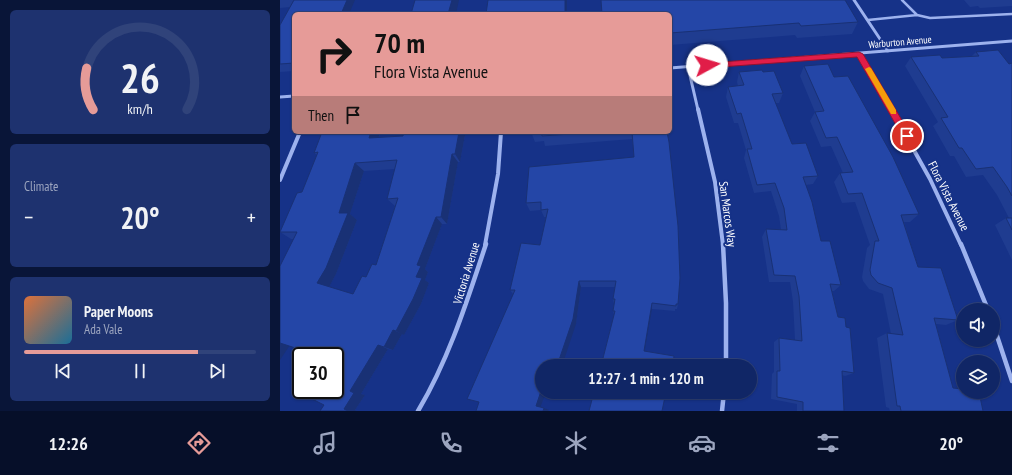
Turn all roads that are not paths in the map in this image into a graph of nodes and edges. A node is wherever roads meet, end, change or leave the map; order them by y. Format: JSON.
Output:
{"nodes":[{"id":1,"x":854,"y":0,"type":"edge"},
{"id":2,"x":902,"y":0,"type":"edge"},
{"id":3,"x":1012,"y":14,"type":"edge"},
{"id":4,"x":917,"y":15,"type":"junction"},
{"id":5,"x":868,"y":20,"type":"junction"},
{"id":6,"x":1012,"y":41,"type":"edge"},
{"id":7,"x":888,"y":51,"type":"junction"},
{"id":8,"x":859,"y":54,"type":"junction"},
{"id":9,"x":688,"y":67,"type":"junction"},
{"id":10,"x":672,"y":68,"type":"edge"},
{"id":11,"x":292,"y":96,"type":"edge"},
{"id":12,"x":280,"y":97,"type":"edge"},
{"id":13,"x":299,"y":134,"type":"edge"},
{"id":14,"x":501,"y":134,"type":"edge"},
{"id":15,"x":280,"y":180,"type":"edge"},
{"id":16,"x":985,"y":303,"type":"edge"},
{"id":17,"x":1000,"y":345,"type":"edge"},
{"id":18,"x":726,"y":359,"type":"edge"},
{"id":19,"x":1012,"y":382,"type":"edge"},
{"id":20,"x":723,"y":399,"type":"edge"},
{"id":21,"x":418,"y":411,"type":"edge"},
{"id":22,"x":722,"y":411,"type":"edge"}],
"edges":[{"from":1,"to":5,"type":"street"},
{"from":2,"to":4,"type":"lane"},
{"from":3,"to":4,"type":"lane"},
{"from":4,"to":5,"type":"lane"},
{"from":5,"to":7,"type":"street"},
{"from":6,"to":7,"type":"street","name":"Warburton Avenue"},
{"from":7,"to":8,"type":"street","name":"Warburton Avenue"},
{"from":8,"to":9,"type":"street","name":"Warburton Avenue"},
{"from":8,"to":16,"type":"street","name":"Flora Vista Avenue"},
{"from":9,"to":10,"type":"street","name":"Warburton Avenue"},
{"from":9,"to":18,"type":"street","name":"San Marcos Way"},
{"from":11,"to":12,"type":"street"},
{"from":13,"to":15,"type":"street"},
{"from":14,"to":21,"type":"street","name":"Victoria Avenue"},
{"from":17,"to":19,"type":"street"},
{"from":20,"to":22,"type":"street"}]}
